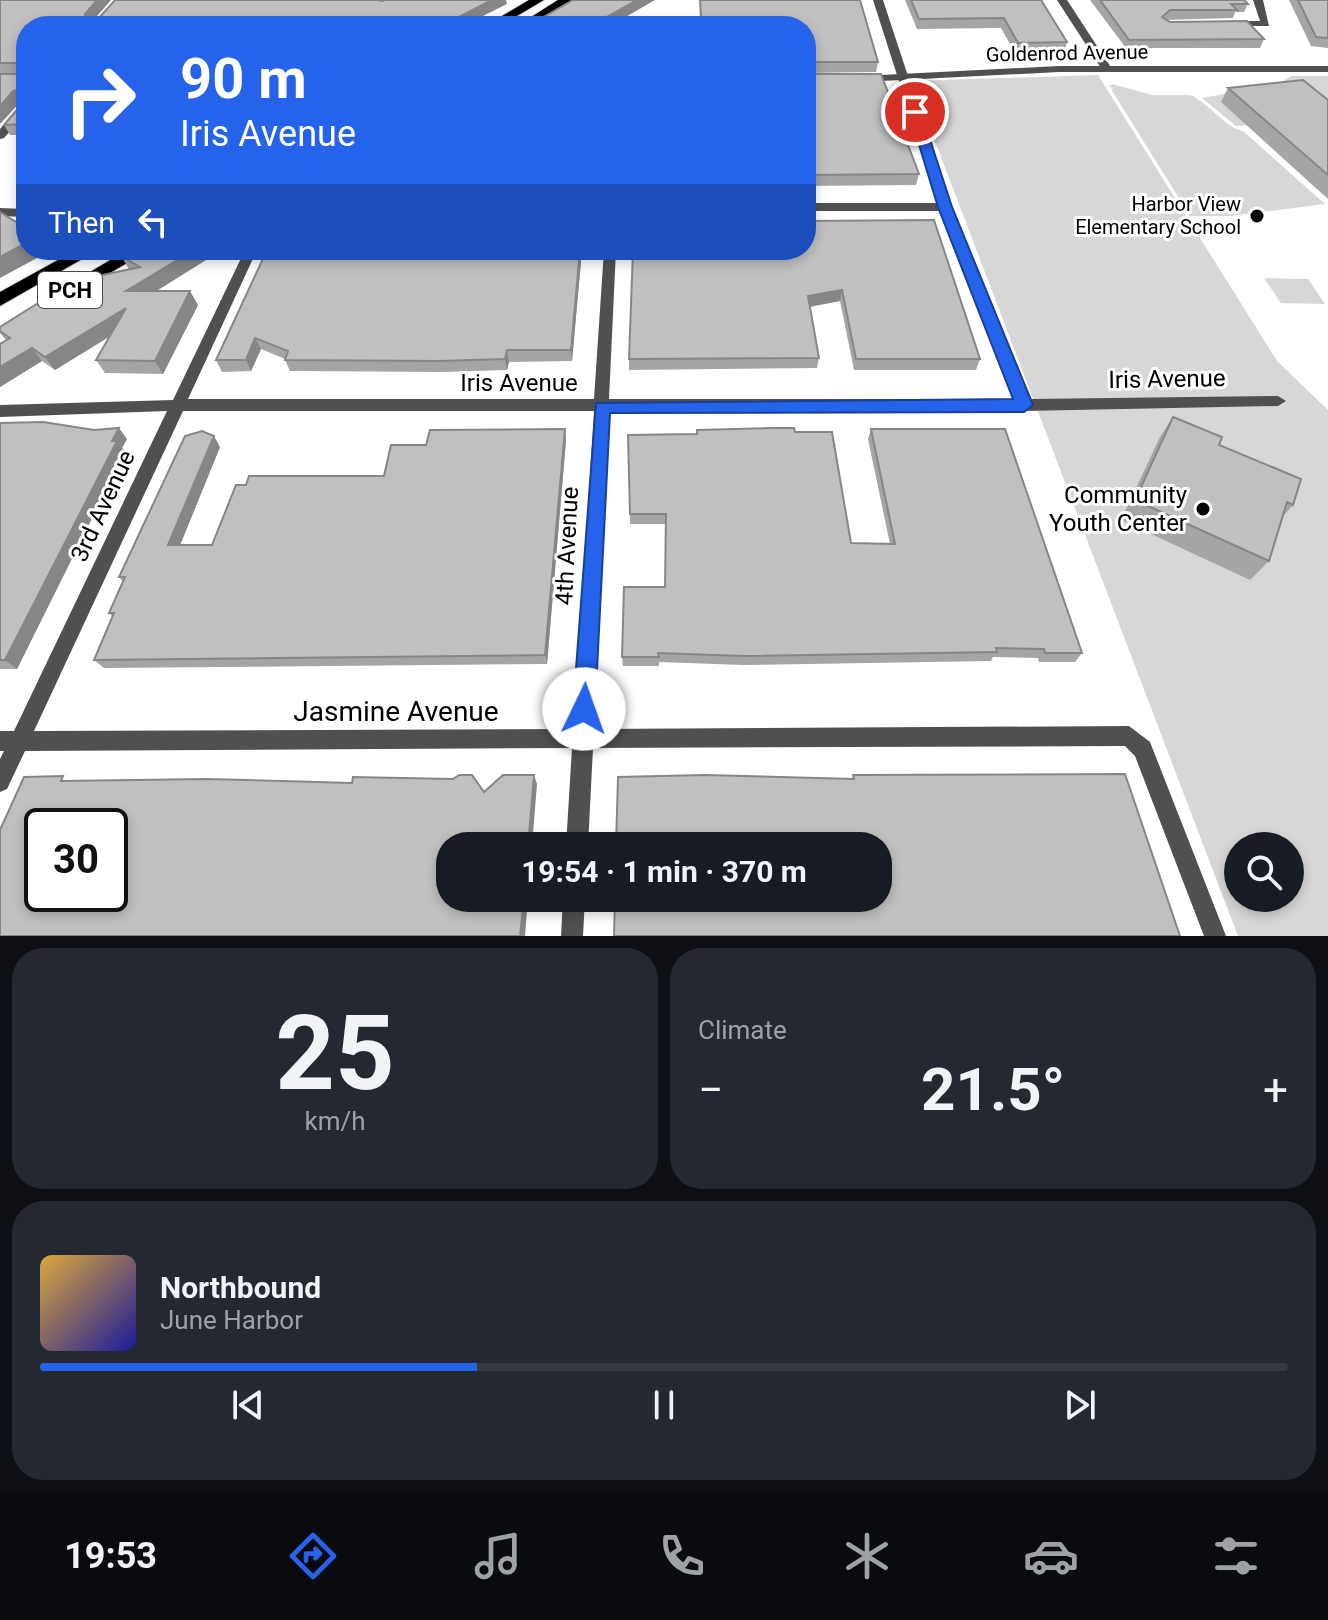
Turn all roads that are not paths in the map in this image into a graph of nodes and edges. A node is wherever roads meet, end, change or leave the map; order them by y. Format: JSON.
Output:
{"nodes":[{"id":1,"x":567,"y":0,"type":"edge"},
{"id":2,"x":878,"y":0,"type":"edge"},
{"id":3,"x":1062,"y":0,"type":"edge"},
{"id":4,"x":1258,"y":0,"type":"edge"},
{"id":5,"x":529,"y":1,"type":"edge"},
{"id":6,"x":506,"y":16,"type":"edge"},
{"id":7,"x":540,"y":16,"type":"edge"},
{"id":8,"x":1223,"y":24,"type":"edge"},
{"id":9,"x":1107,"y":69,"type":"junction"},
{"id":10,"x":1328,"y":69,"type":"edge"},
{"id":11,"x":905,"y":78,"type":"junction"},
{"id":12,"x":850,"y":79,"type":"edge"},
{"id":13,"x":16,"y":118,"type":"edge"},
{"id":14,"x":0,"y":136,"type":"edge"},
{"id":15,"x":816,"y":207,"type":"edge"},
{"id":16,"x":945,"y":207,"type":"junction"},
{"id":17,"x":70,"y":260,"type":"edge"},
{"id":18,"x":123,"y":260,"type":"edge"},
{"id":19,"x":246,"y":260,"type":"edge"},
{"id":20,"x":609,"y":260,"type":"edge"},
{"id":21,"x":0,"y":300,"type":"edge"},
{"id":22,"x":51,"y":301,"type":"edge"},
{"id":23,"x":1278,"y":401,"type":"dead end"},
{"id":24,"x":176,"y":405,"type":"junction"},
{"id":25,"x":1024,"y":405,"type":"junction"},
{"id":26,"x":602,"y":407,"type":"junction"},
{"id":27,"x":0,"y":411,"type":"edge"},
{"id":28,"x":583,"y":737,"type":"junction"},
{"id":29,"x":10,"y":742,"type":"edge"},
{"id":30,"x":0,"y":782,"type":"edge"},
{"id":31,"x":578,"y":832,"type":"edge"},
{"id":32,"x":573,"y":912,"type":"edge"},
{"id":33,"x":572,"y":936,"type":"edge"},
{"id":34,"x":1215,"y":936,"type":"edge"}],
"edges":[{"from":1,"to":7,"type":"highway"},
{"from":2,"to":11,"type":"street"},
{"from":3,"to":9,"type":"street"},
{"from":4,"to":8,"type":"street"},
{"from":5,"to":6,"type":"highway"},
{"from":9,"to":10,"type":"street","name":"Goldenrod Avenue"},
{"from":9,"to":11,"type":"street","name":"Goldenrod Avenue"},
{"from":11,"to":12,"type":"street","name":"Goldenrod Avenue"},
{"from":11,"to":16,"type":"street"},
{"from":13,"to":14,"type":"street"},
{"from":15,"to":16,"type":"street"},
{"from":16,"to":25,"type":"street"},
{"from":17,"to":21,"type":"highway","number":"PCH"},
{"from":18,"to":22,"type":"highway","number":"PCH"},
{"from":19,"to":24,"type":"street","name":"3rd Avenue"},
{"from":20,"to":26,"type":"street","name":"4th Avenue"},
{"from":23,"to":25,"type":"street","name":"Iris Avenue"},
{"from":24,"to":26,"type":"street","name":"Iris Avenue"},
{"from":24,"to":27,"type":"street","name":"Iris Avenue"},
{"from":24,"to":29,"type":"street","name":"3rd Avenue"},
{"from":25,"to":26,"type":"street","name":"Iris Avenue"},
{"from":26,"to":28,"type":"street","name":"4th Avenue"},
{"from":28,"to":29,"type":"street","name":"Jasmine Avenue"},
{"from":28,"to":31,"type":"street","name":"4th Avenue"},
{"from":28,"to":34,"type":"street","name":"Jasmine Avenue"},
{"from":29,"to":30,"type":"street","name":"3rd Avenue"},
{"from":32,"to":33,"type":"street"}]}
